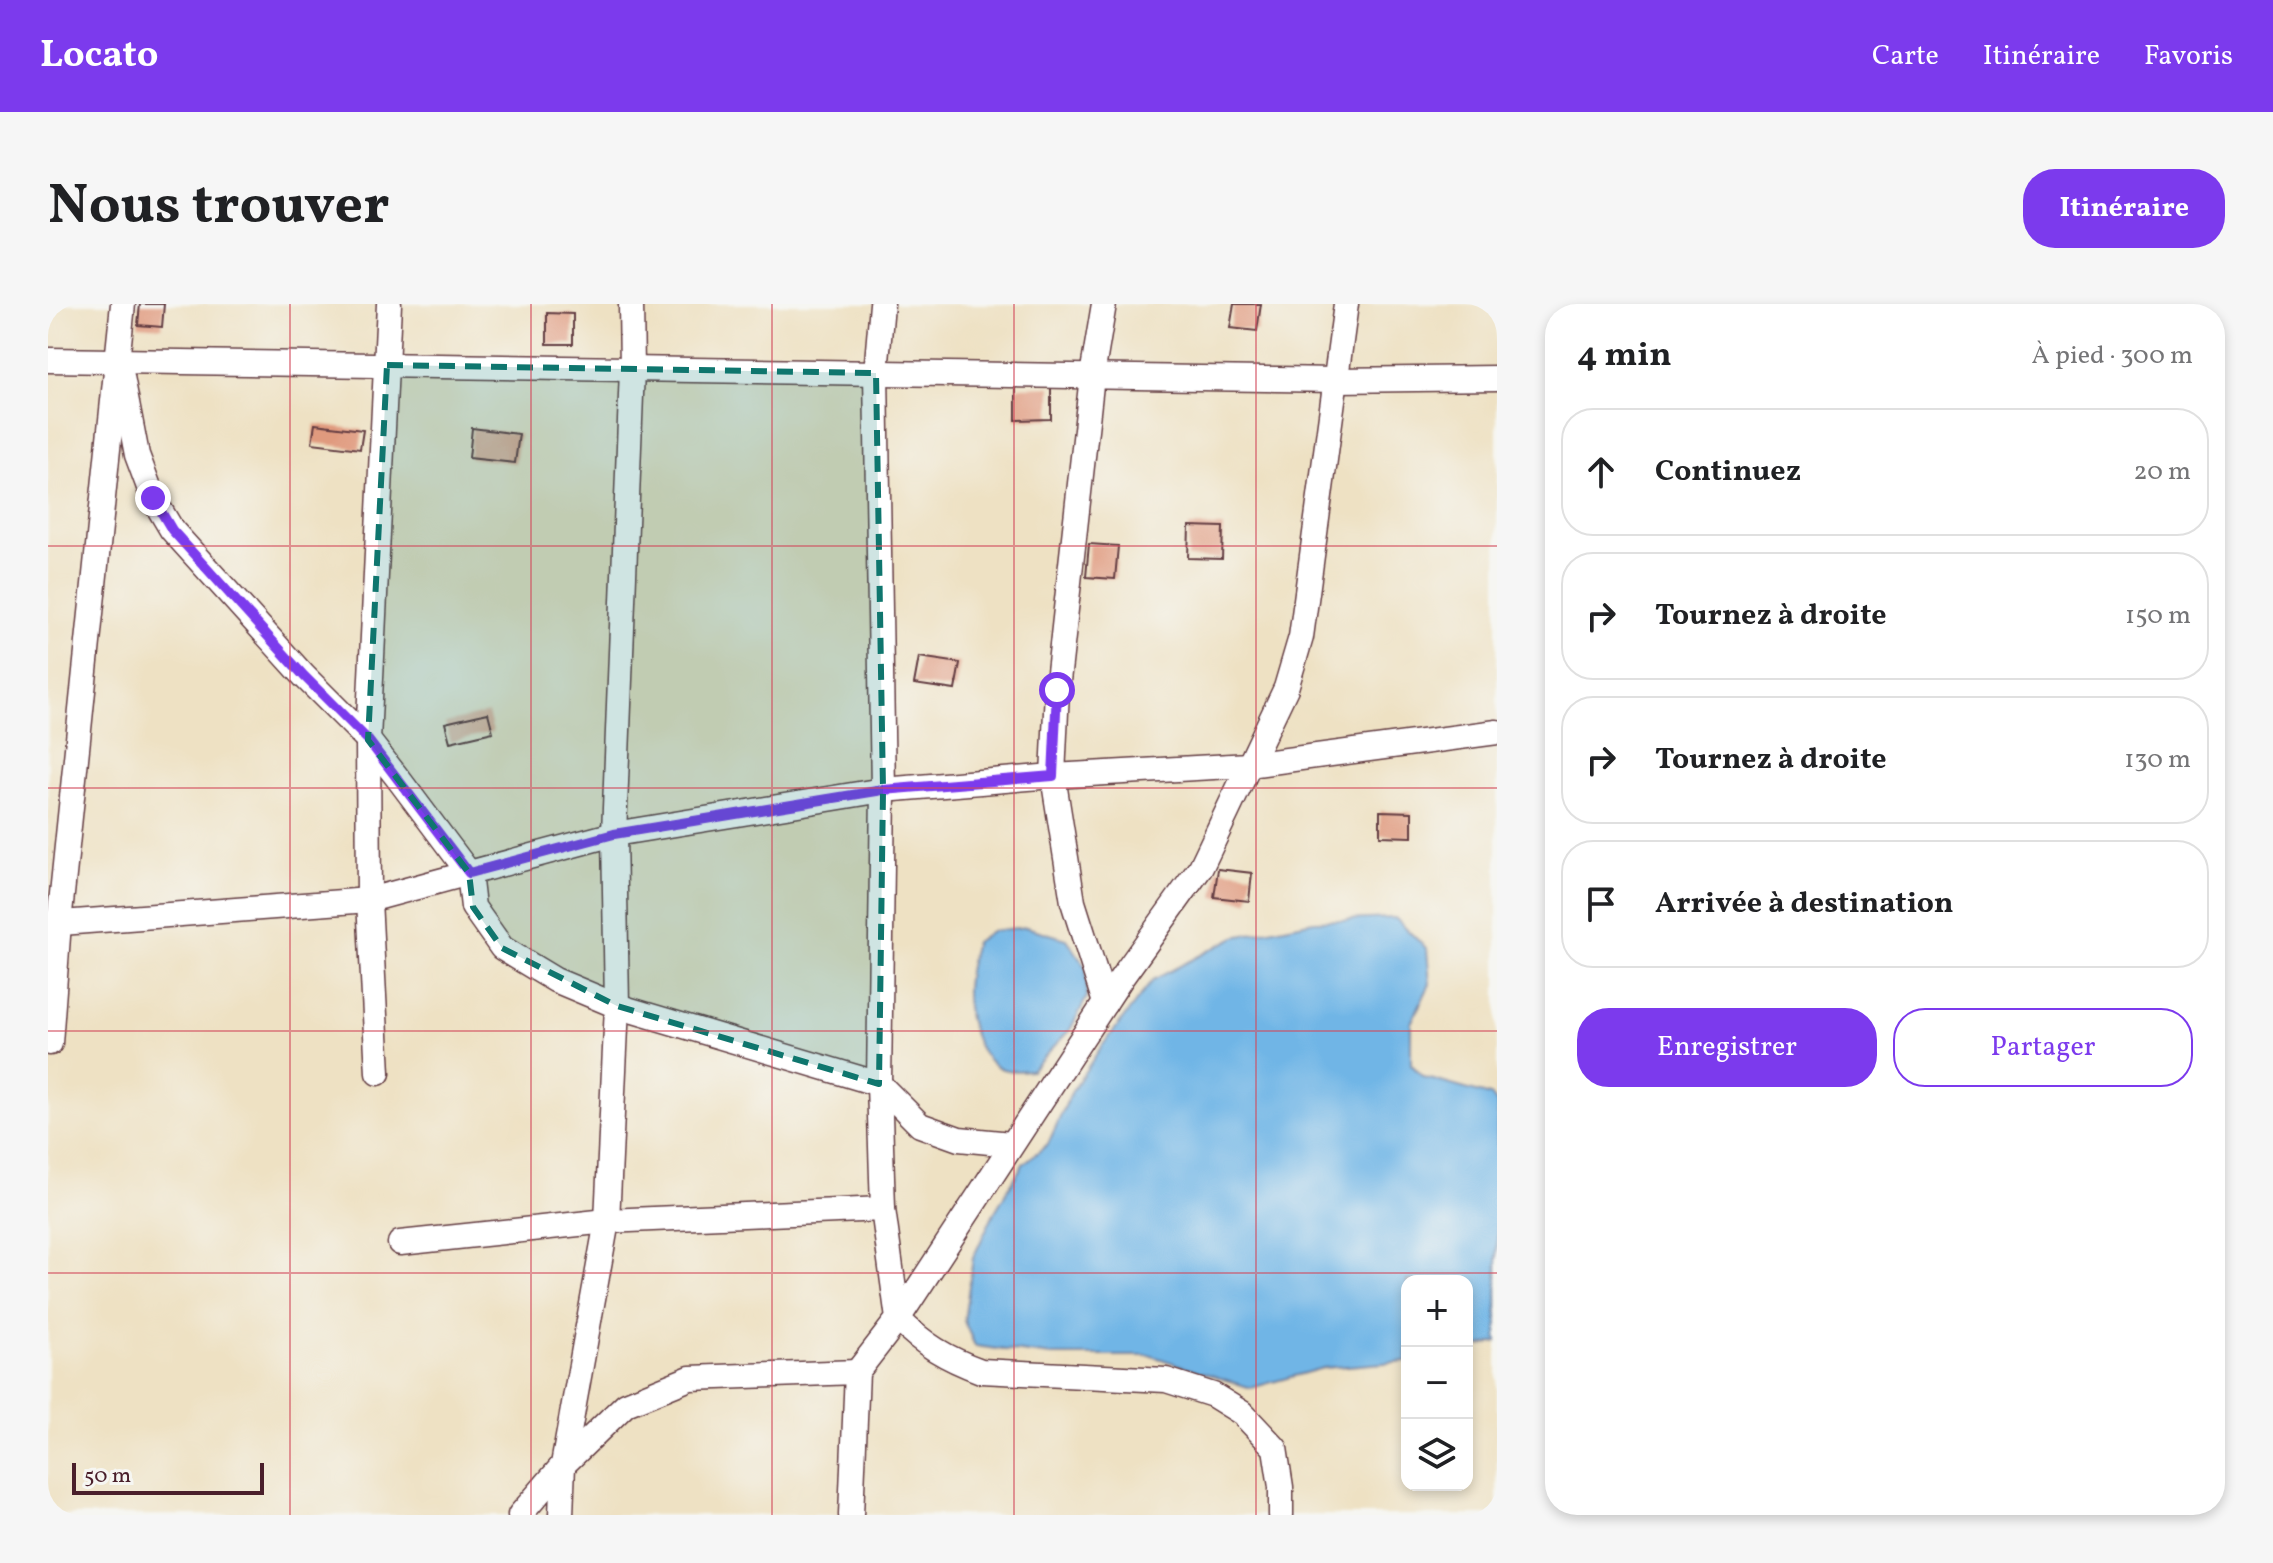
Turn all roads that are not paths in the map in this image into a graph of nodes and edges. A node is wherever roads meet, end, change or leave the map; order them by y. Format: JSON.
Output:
{"nodes":[{"id":1,"x":123,"y":304,"type":"edge"},
{"id":2,"x":389,"y":304,"type":"edge"},
{"id":3,"x":631,"y":304,"type":"edge"},
{"id":4,"x":882,"y":304,"type":"edge"},
{"id":5,"x":1104,"y":304,"type":"edge"},
{"id":6,"x":1346,"y":304,"type":"edge"},
{"id":7,"x":48,"y":360,"type":"edge"},
{"id":8,"x":119,"y":361,"type":"junction"},
{"id":9,"x":387,"y":365,"type":"junction"},
{"id":10,"x":632,"y":369,"type":"junction"},
{"id":11,"x":876,"y":373,"type":"junction"},
{"id":12,"x":1092,"y":376,"type":"junction"},
{"id":13,"x":1497,"y":378,"type":"edge"},
{"id":14,"x":1336,"y":380,"type":"junction"},
{"id":15,"x":1497,"y":732,"type":"edge"},
{"id":16,"x":368,"y":740,"type":"junction"},
{"id":17,"x":1249,"y":765,"type":"junction"},
{"id":18,"x":1053,"y":776,"type":"junction"},
{"id":19,"x":883,"y":790,"type":"junction"},
{"id":20,"x":614,"y":834,"type":"junction"},
{"id":21,"x":469,"y":873,"type":"junction"},
{"id":22,"x":369,"y":900,"type":"junction"},
{"id":23,"x":53,"y":923,"type":"edge"},
{"id":24,"x":1105,"y":1003,"type":"junction"},
{"id":25,"x":617,"y":1006,"type":"junction"},
{"id":26,"x":50,"y":1043,"type":"dead end"},
{"id":27,"x":378,"y":1073,"type":"dead end"},
{"id":28,"x":879,"y":1084,"type":"junction"},
{"id":29,"x":1011,"y":1144,"type":"junction"},
{"id":30,"x":883,"y":1209,"type":"junction"},
{"id":31,"x":607,"y":1221,"type":"junction"},
{"id":32,"x":400,"y":1243,"type":"dead end"},
{"id":33,"x":898,"y":1319,"type":"junction"},
{"id":34,"x":857,"y":1372,"type":"junction"},
{"id":35,"x":563,"y":1465,"type":"junction"},
{"id":36,"x":520,"y":1515,"type":"edge"},
{"id":37,"x":561,"y":1515,"type":"edge"},
{"id":38,"x":851,"y":1515,"type":"edge"},
{"id":39,"x":1281,"y":1515,"type":"edge"}],
"edges":[{"from":1,"to":8,"type":"street"},
{"from":2,"to":9,"type":"street"},
{"from":3,"to":10,"type":"street"},
{"from":4,"to":11,"type":"street"},
{"from":5,"to":12,"type":"street"},
{"from":6,"to":14,"type":"street"},
{"from":7,"to":8,"type":"street"},
{"from":8,"to":9,"type":"street"},
{"from":8,"to":16,"type":"street"},
{"from":8,"to":23,"type":"street"},
{"from":9,"to":10,"type":"street"},
{"from":9,"to":16,"type":"street"},
{"from":10,"to":11,"type":"street"},
{"from":10,"to":20,"type":"street"},
{"from":11,"to":12,"type":"street"},
{"from":11,"to":19,"type":"street"},
{"from":12,"to":14,"type":"street"},
{"from":12,"to":18,"type":"street"},
{"from":13,"to":14,"type":"street"},
{"from":14,"to":17,"type":"street"},
{"from":15,"to":17,"type":"street"},
{"from":16,"to":21,"type":"street"},
{"from":16,"to":22,"type":"street"},
{"from":17,"to":18,"type":"street"},
{"from":17,"to":24,"type":"street"},
{"from":18,"to":19,"type":"street"},
{"from":18,"to":24,"type":"street"},
{"from":19,"to":20,"type":"street"},
{"from":19,"to":28,"type":"street"},
{"from":20,"to":21,"type":"street"},
{"from":20,"to":25,"type":"street"},
{"from":21,"to":22,"type":"street"},
{"from":21,"to":25,"type":"street"},
{"from":22,"to":23,"type":"street"},
{"from":22,"to":27,"type":"street"},
{"from":23,"to":26,"type":"street"},
{"from":24,"to":29,"type":"street"},
{"from":25,"to":28,"type":"street"},
{"from":25,"to":31,"type":"street"},
{"from":28,"to":29,"type":"street"},
{"from":28,"to":30,"type":"street"},
{"from":29,"to":33,"type":"street"},
{"from":30,"to":31,"type":"street"},
{"from":30,"to":33,"type":"street"},
{"from":31,"to":32,"type":"street"},
{"from":31,"to":35,"type":"street"},
{"from":33,"to":34,"type":"street"},
{"from":33,"to":39,"type":"street"},
{"from":34,"to":35,"type":"street"},
{"from":34,"to":38,"type":"street"},
{"from":35,"to":36,"type":"street"},
{"from":35,"to":37,"type":"street"}]}
